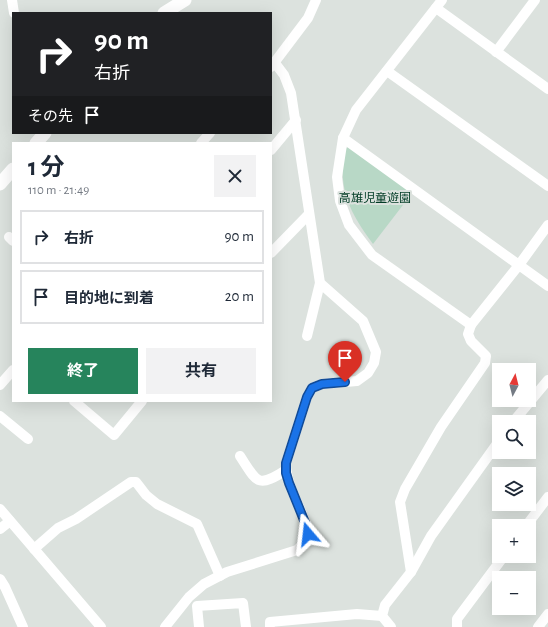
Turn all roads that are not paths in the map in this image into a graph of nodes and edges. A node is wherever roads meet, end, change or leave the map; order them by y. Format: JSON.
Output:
{"nodes":[{"id":1,"x":12,"y":0,"type":"edge"},
{"id":2,"x":185,"y":0,"type":"edge"},
{"id":3,"x":316,"y":0,"type":"edge"},
{"id":4,"x":535,"y":0,"type":"edge"},
{"id":5,"x":439,"y":4,"type":"edge"},
{"id":6,"x":14,"y":12,"type":"edge"},
{"id":7,"x":166,"y":12,"type":"edge"},
{"id":8,"x":496,"y":52,"type":"junction"},
{"id":9,"x":273,"y":65,"type":"edge"},
{"id":10,"x":387,"y":71,"type":"junction"},
{"id":11,"x":548,"y":89,"type":"edge"},
{"id":12,"x":296,"y":120,"type":"junction"},
{"id":13,"x":44,"y":134,"type":"edge"},
{"id":14,"x":209,"y":134,"type":"edge"},
{"id":15,"x":343,"y":138,"type":"junction"},
{"id":16,"x":37,"y":142,"type":"edge"},
{"id":17,"x":202,"y":142,"type":"edge"},
{"id":18,"x":272,"y":149,"type":"edge"},
{"id":19,"x":12,"y":170,"type":"edge"},
{"id":20,"x":0,"y":184,"type":"edge"},
{"id":21,"x":548,"y":186,"type":"edge"},
{"id":22,"x":309,"y":214,"type":"junction"},
{"id":23,"x":548,"y":225,"type":"edge"},
{"id":24,"x":272,"y":252,"type":"edge"},
{"id":25,"x":519,"y":265,"type":"junction"},
{"id":26,"x":320,"y":283,"type":"junction"},
{"id":27,"x":548,"y":286,"type":"edge"},
{"id":28,"x":470,"y":325,"type":"junction"},
{"id":29,"x":307,"y":336,"type":"dead end"},
{"id":30,"x":12,"y":371,"type":"edge"},
{"id":31,"x":548,"y":380,"type":"edge"},
{"id":32,"x":0,"y":385,"type":"edge"},
{"id":33,"x":75,"y":402,"type":"edge"},
{"id":34,"x":141,"y":402,"type":"edge"},
{"id":35,"x":520,"y":415,"type":"edge"},
{"id":36,"x":0,"y":416,"type":"edge"},
{"id":37,"x":28,"y":439,"type":"dead end"},
{"id":38,"x":492,"y":451,"type":"edge"},
{"id":39,"x":240,"y":456,"type":"dead end"},
{"id":40,"x":286,"y":470,"type":"junction"},
{"id":41,"x":548,"y":497,"type":"edge"},
{"id":42,"x":0,"y":510,"type":"edge"},
{"id":43,"x":531,"y":519,"type":"edge"},
{"id":44,"x":10,"y":521,"type":"junction"},
{"id":45,"x":0,"y":529,"type":"edge"},
{"id":46,"x":34,"y":549,"type":"junction"},
{"id":47,"x":499,"y":563,"type":"edge"},
{"id":48,"x":411,"y":572,"type":"junction"},
{"id":49,"x":220,"y":576,"type":"junction"},
{"id":50,"x":0,"y":579,"type":"edge"},
{"id":51,"x":548,"y":614,"type":"edge"},
{"id":52,"x":382,"y":616,"type":"junction"},
{"id":53,"x":23,"y":627,"type":"edge"},
{"id":54,"x":100,"y":627,"type":"edge"},
{"id":55,"x":165,"y":627,"type":"edge"},
{"id":56,"x":199,"y":627,"type":"edge"},
{"id":57,"x":246,"y":627,"type":"edge"},
{"id":58,"x":270,"y":627,"type":"edge"},
{"id":59,"x":391,"y":627,"type":"edge"},
{"id":60,"x":457,"y":627,"type":"edge"},
{"id":61,"x":538,"y":627,"type":"edge"}],
"edges":[{"from":1,"to":6,"type":"street"},
{"from":2,"to":7,"type":"street"},
{"from":3,"to":9,"type":"street"},
{"from":4,"to":8,"type":"street"},
{"from":5,"to":8,"type":"street"},
{"from":5,"to":10,"type":"street"},
{"from":8,"to":11,"type":"street"},
{"from":9,"to":12,"type":"street"},
{"from":10,"to":15,"type":"street"},
{"from":10,"to":21,"type":"street"},
{"from":12,"to":18,"type":"street"},
{"from":12,"to":22,"type":"street"},
{"from":13,"to":16,"type":"street"},
{"from":14,"to":17,"type":"street"},
{"from":15,"to":25,"type":"street"},
{"from":15,"to":28,"type":"street"},
{"from":19,"to":20,"type":"street"},
{"from":22,"to":24,"type":"street"},
{"from":22,"to":26,"type":"street"},
{"from":23,"to":25,"type":"street"},
{"from":25,"to":27,"type":"street"},
{"from":25,"to":28,"type":"street"},
{"from":26,"to":29,"type":"street"},
{"from":26,"to":40,"type":"street"},
{"from":28,"to":48,"type":"street"},
{"from":30,"to":32,"type":"street"},
{"from":31,"to":35,"type":"street"},
{"from":33,"to":34,"type":"street"},
{"from":36,"to":37,"type":"street"},
{"from":38,"to":48,"type":"street"},
{"from":39,"to":40,"type":"street"},
{"from":40,"to":49,"type":"street"},
{"from":41,"to":43,"type":"street"},
{"from":42,"to":44,"type":"street"},
{"from":44,"to":45,"type":"street"},
{"from":44,"to":46,"type":"street"},
{"from":46,"to":49,"type":"street"},
{"from":46,"to":54,"type":"street"},
{"from":47,"to":60,"type":"street"},
{"from":48,"to":52,"type":"street"},
{"from":49,"to":55,"type":"street"},
{"from":50,"to":53,"type":"street"},
{"from":51,"to":61,"type":"street"},
{"from":52,"to":58,"type":"street"},
{"from":52,"to":59,"type":"street"},
{"from":56,"to":57,"type":"street"}]}
